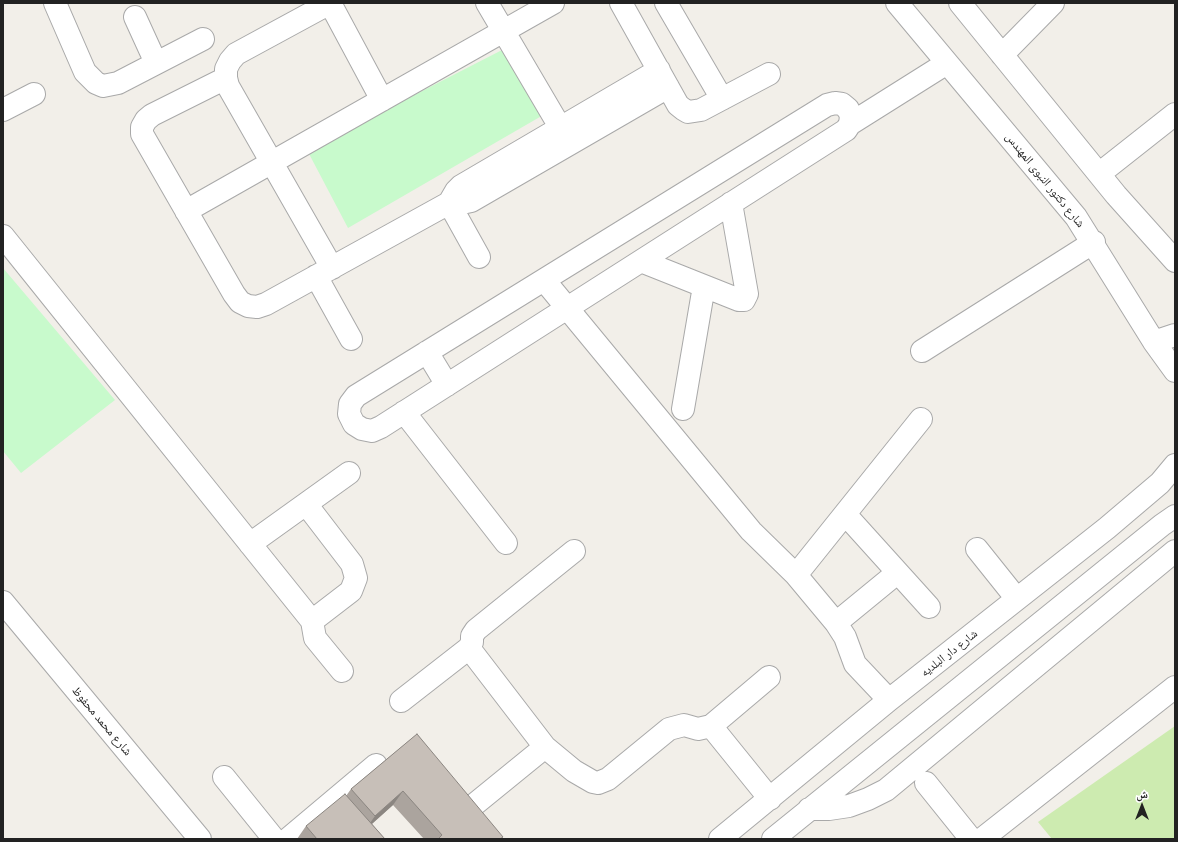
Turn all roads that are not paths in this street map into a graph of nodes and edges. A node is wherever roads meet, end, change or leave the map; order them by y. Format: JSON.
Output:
{"nodes":[{"id":1,"x":55,"y":3,"type":"edge"},
{"id":2,"x":487,"y":3,"type":"edge"},
{"id":3,"x":553,"y":3,"type":"edge"},
{"id":4,"x":621,"y":3,"type":"edge"},
{"id":5,"x":666,"y":3,"type":"edge"},
{"id":6,"x":897,"y":3,"type":"edge"},
{"id":7,"x":960,"y":3,"type":"edge"},
{"id":8,"x":1053,"y":3,"type":"edge"},
{"id":9,"x":316,"y":6,"type":"edge"},
{"id":10,"x":135,"y":17,"type":"dead end"},
{"id":11,"x":503,"y":31,"type":"junction"},
{"id":12,"x":203,"y":39,"type":"dead end"},
{"id":13,"x":1002,"y":55,"type":"junction"},
{"id":14,"x":156,"y":63,"type":"junction"},
{"id":15,"x":947,"y":63,"type":"junction"},
{"id":16,"x":768,"y":74,"type":"dead end"},
{"id":17,"x":226,"y":78,"type":"junction"},
{"id":18,"x":663,"y":78,"type":"junction"},
{"id":19,"x":34,"y":94,"type":"dead end"},
{"id":20,"x":722,"y":99,"type":"junction"},
{"id":21,"x":382,"y":100,"type":"junction"},
{"id":22,"x":3,"y":110,"type":"edge"},
{"id":23,"x":1175,"y":114,"type":"edge"},
{"id":24,"x":850,"y":124,"type":"junction"},
{"id":25,"x":565,"y":136,"type":"junction"},
{"id":26,"x":272,"y":162,"type":"junction"},
{"id":27,"x":1099,"y":174,"type":"junction"},
{"id":28,"x":449,"y":203,"type":"junction"},
{"id":29,"x":731,"y":203,"type":"junction"},
{"id":30,"x":186,"y":211,"type":"junction"},
{"id":31,"x":3,"y":236,"type":"edge"},
{"id":32,"x":1094,"y":242,"type":"junction"},
{"id":33,"x":479,"y":257,"type":"dead end"},
{"id":34,"x":640,"y":261,"type":"junction"},
{"id":35,"x":1175,"y":261,"type":"edge"},
{"id":36,"x":324,"y":272,"type":"junction"},
{"id":37,"x":544,"y":280,"type":"junction"},
{"id":38,"x":704,"y":286,"type":"junction"},
{"id":39,"x":567,"y":308,"type":"junction"},
{"id":40,"x":1175,"y":335,"type":"edge"},
{"id":41,"x":351,"y":339,"type":"dead end"},
{"id":42,"x":1154,"y":342,"type":"junction"},
{"id":43,"x":922,"y":351,"type":"dead end"},
{"id":44,"x":427,"y":352,"type":"junction"},
{"id":45,"x":1175,"y":371,"type":"edge"},
{"id":46,"x":447,"y":385,"type":"junction"},
{"id":47,"x":683,"y":409,"type":"dead end"},
{"id":48,"x":404,"y":412,"type":"junction"},
{"id":49,"x":922,"y":419,"type":"dead end"},
{"id":50,"x":1175,"y":465,"type":"edge"},
{"id":51,"x":349,"y":473,"type":"dead end"},
{"id":52,"x":306,"y":504,"type":"junction"},
{"id":53,"x":845,"y":514,"type":"junction"},
{"id":54,"x":1175,"y":516,"type":"edge"},
{"id":55,"x":506,"y":543,"type":"dead end"},
{"id":56,"x":250,"y":544,"type":"junction"},
{"id":57,"x":977,"y":550,"type":"dead end"},
{"id":58,"x":1175,"y":551,"type":"edge"},
{"id":59,"x":574,"y":552,"type":"dead end"},
{"id":60,"x":897,"y":572,"type":"junction"},
{"id":61,"x":796,"y":575,"type":"junction"},
{"id":62,"x":1017,"y":599,"type":"junction"},
{"id":63,"x":3,"y":602,"type":"edge"},
{"id":64,"x":929,"y":607,"type":"dead end"},
{"id":65,"x":312,"y":621,"type":"junction"},
{"id":66,"x":836,"y":623,"type":"junction"},
{"id":67,"x":985,"y":625,"type":"junction"},
{"id":68,"x":469,"y":648,"type":"junction"},
{"id":69,"x":1007,"y":650,"type":"junction"},
{"id":70,"x":342,"y":671,"type":"dead end"},
{"id":71,"x":768,"y":677,"type":"dead end"},
{"id":72,"x":1175,"y":687,"type":"edge"},
{"id":73,"x":889,"y":700,"type":"junction"},
{"id":74,"x":401,"y":701,"type":"dead end"},
{"id":75,"x":711,"y":726,"type":"junction"},
{"id":76,"x":545,"y":747,"type":"junction"},
{"id":77,"x":376,"y":765,"type":"dead end"},
{"id":78,"x":224,"y":777,"type":"dead end"},
{"id":79,"x":926,"y":783,"type":"dead end"},
{"id":80,"x":770,"y":799,"type":"junction"},
{"id":81,"x":475,"y":804,"type":"edge"},
{"id":82,"x":809,"y":809,"type":"junction"},
{"id":83,"x":797,"y":832,"type":"edge"},
{"id":84,"x":969,"y":837,"type":"edge"},
{"id":85,"x":200,"y":839,"type":"edge"},
{"id":86,"x":274,"y":839,"type":"edge"},
{"id":87,"x":288,"y":839,"type":"edge"},
{"id":88,"x":720,"y":839,"type":"edge"},
{"id":89,"x":773,"y":839,"type":"edge"}],
"edges":[{"from":1,"to":14,"type":"street"},
{"from":2,"to":11,"type":"street"},
{"from":3,"to":11,"type":"street"},
{"from":4,"to":18,"type":"street"},
{"from":5,"to":20,"type":"street"},
{"from":6,"to":15,"type":"street","name":"شارع دكتور النبوى المهندس"},
{"from":7,"to":13,"type":"street"},
{"from":8,"to":13,"type":"street"},
{"from":9,"to":17,"type":"street"},
{"from":9,"to":21,"type":"street"},
{"from":10,"to":14,"type":"street"},
{"from":11,"to":21,"type":"street"},
{"from":11,"to":25,"type":"street"},
{"from":12,"to":14,"type":"street"},
{"from":13,"to":27,"type":"street"},
{"from":15,"to":24,"type":"street"},
{"from":15,"to":32,"type":"street","name":"شارع دكتور النبوى المهندس"},
{"from":16,"to":20,"type":"street"},
{"from":17,"to":26,"type":"street"},
{"from":17,"to":30,"type":"street"},
{"from":18,"to":20,"type":"street"},
{"from":18,"to":25,"type":"street"},
{"from":19,"to":22,"type":"street"},
{"from":21,"to":26,"type":"street"},
{"from":23,"to":27,"type":"street"},
{"from":24,"to":29,"type":"street"},
{"from":24,"to":37,"type":"street"},
{"from":25,"to":28,"type":"street"},
{"from":26,"to":30,"type":"street"},
{"from":26,"to":36,"type":"street"},
{"from":27,"to":35,"type":"street"},
{"from":28,"to":33,"type":"street"},
{"from":28,"to":36,"type":"street"},
{"from":29,"to":34,"type":"street"},
{"from":29,"to":38,"type":"street"},
{"from":30,"to":36,"type":"street"},
{"from":31,"to":56,"type":"street"},
{"from":32,"to":42,"type":"street","name":"شارع دكتور النبوى المهندس"},
{"from":32,"to":43,"type":"street"},
{"from":34,"to":38,"type":"street"},
{"from":34,"to":39,"type":"street"},
{"from":36,"to":41,"type":"street"},
{"from":37,"to":39,"type":"street"},
{"from":37,"to":44,"type":"street"},
{"from":38,"to":47,"type":"street"},
{"from":39,"to":46,"type":"street"},
{"from":39,"to":61,"type":"street"},
{"from":40,"to":42,"type":"street"},
{"from":42,"to":45,"type":"street","name":"شارع دكتور النبوى المهندس"},
{"from":44,"to":46,"type":"street"},
{"from":44,"to":48,"type":"street"},
{"from":46,"to":48,"type":"street"},
{"from":48,"to":55,"type":"street"},
{"from":49,"to":53,"type":"street"},
{"from":50,"to":62,"type":"street","name":"شارع دار البلديه"},
{"from":51,"to":52,"type":"street"},
{"from":52,"to":56,"type":"street"},
{"from":52,"to":65,"type":"street"},
{"from":53,"to":60,"type":"street"},
{"from":53,"to":61,"type":"street"},
{"from":54,"to":69,"type":"street"},
{"from":56,"to":65,"type":"street"},
{"from":57,"to":62,"type":"street"},
{"from":58,"to":82,"type":"street"},
{"from":59,"to":68,"type":"street"},
{"from":60,"to":64,"type":"street"},
{"from":60,"to":66,"type":"street"},
{"from":61,"to":66,"type":"street"},
{"from":62,"to":67,"type":"street","name":"شارع دار البلديه"},
{"from":63,"to":85,"type":"street","name":"شارع محمد محفوظ"},
{"from":65,"to":70,"type":"street"},
{"from":66,"to":73,"type":"street"},
{"from":67,"to":69,"type":"street"},
{"from":67,"to":73,"type":"street","name":"شارع دار البلديه"},
{"from":68,"to":74,"type":"street"},
{"from":68,"to":76,"type":"street"},
{"from":69,"to":82,"type":"street"},
{"from":71,"to":75,"type":"street"},
{"from":72,"to":84,"type":"street"},
{"from":73,"to":80,"type":"street","name":"شارع دار البلديه"},
{"from":75,"to":76,"type":"street"},
{"from":75,"to":80,"type":"street"},
{"from":76,"to":81,"type":"street"},
{"from":77,"to":87,"type":"street"},
{"from":78,"to":86,"type":"street"},
{"from":79,"to":84,"type":"street"},
{"from":80,"to":88,"type":"street","name":"شارع دار البلديه"},
{"from":82,"to":83,"type":"street"},
{"from":83,"to":89,"type":"street"}]}
